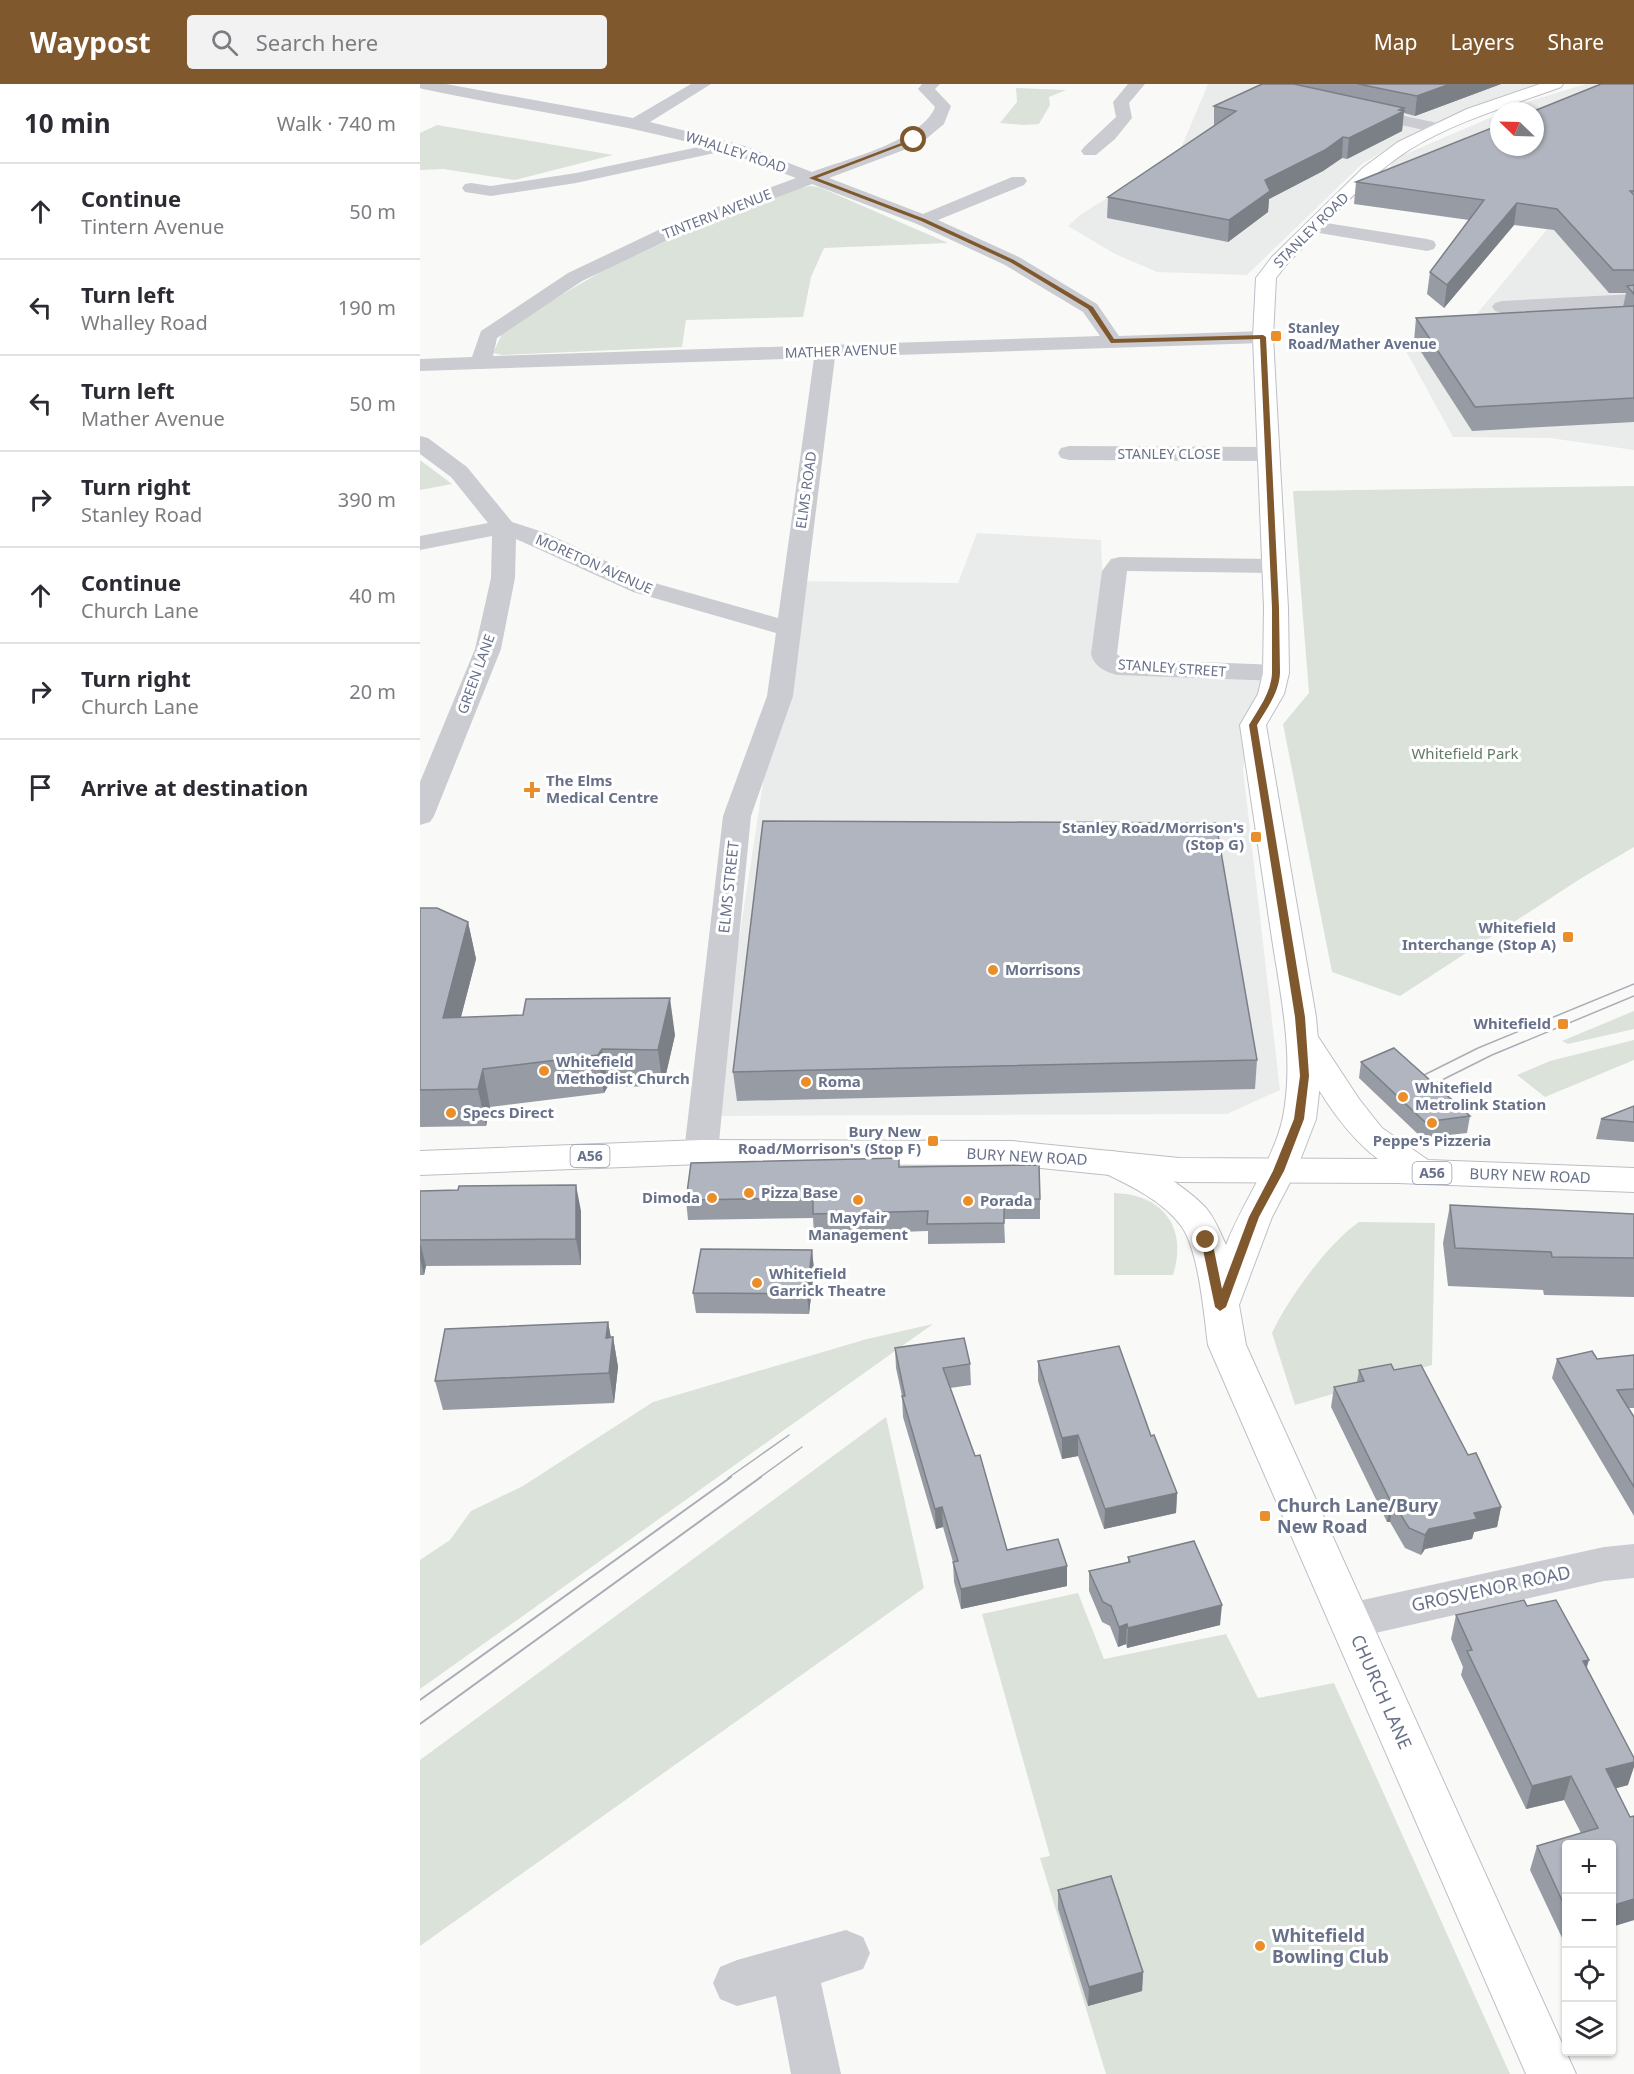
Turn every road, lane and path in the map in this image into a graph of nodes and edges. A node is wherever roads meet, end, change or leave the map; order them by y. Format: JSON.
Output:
{"nodes":[{"id":1,"x":703,"y":84,"type":"edge"},
{"id":2,"x":932,"y":84,"type":"edge"},
{"id":3,"x":1137,"y":84,"type":"edge"},
{"id":4,"x":1555,"y":84,"type":"edge"},
{"id":5,"x":424,"y":86,"type":"edge"},
{"id":6,"x":1350,"y":109,"type":"edge"},
{"id":7,"x":636,"y":123,"type":"junction"},
{"id":8,"x":1438,"y":128,"type":"junction"},
{"id":9,"x":727,"y":146,"type":"junction"},
{"id":10,"x":1090,"y":151,"type":"dead end"},
{"id":11,"x":812,"y":178,"type":"junction"},
{"id":12,"x":1018,"y":181,"type":"dead end"},
{"id":13,"x":471,"y":188,"type":"dead end"},
{"id":14,"x":923,"y":220,"type":"junction"},
{"id":15,"x":1314,"y":227,"type":"junction"},
{"id":16,"x":1442,"y":229,"type":"dead end"},
{"id":17,"x":1427,"y":245,"type":"junction"},
{"id":18,"x":1411,"y":261,"type":"dead end"},
{"id":19,"x":1634,"y":300,"type":"edge"},
{"id":20,"x":1502,"y":307,"type":"dead end"},
{"id":21,"x":1263,"y":337,"type":"junction"},
{"id":22,"x":1113,"y":341,"type":"junction"},
{"id":23,"x":825,"y":352,"type":"junction"},
{"id":24,"x":481,"y":362,"type":"junction"},
{"id":25,"x":420,"y":365,"type":"edge"},
{"id":26,"x":420,"y":443,"type":"edge"},
{"id":27,"x":1069,"y":453,"type":"dead end"},
{"id":28,"x":1269,"y":454,"type":"junction"},
{"id":29,"x":504,"y":527,"type":"junction"},
{"id":30,"x":420,"y":543,"type":"edge"},
{"id":31,"x":1273,"y":566,"type":"junction"},
{"id":32,"x":788,"y":629,"type":"junction"},
{"id":33,"x":1276,"y":673,"type":"junction"},
{"id":34,"x":420,"y":816,"type":"edge"},
{"id":35,"x":1302,"y":1036,"type":"junction"},
{"id":36,"x":701,"y":1152,"type":"junction"},
{"id":37,"x":1110,"y":1162,"type":"junction"},
{"id":38,"x":420,"y":1163,"type":"edge"},
{"id":39,"x":1279,"y":1171,"type":"junction"},
{"id":40,"x":1420,"y":1172,"type":"junction"},
{"id":41,"x":1634,"y":1180,"type":"edge"},
{"id":42,"x":1220,"y":1307,"type":"junction"},
{"id":43,"x":1634,"y":1561,"type":"edge"},
{"id":44,"x":1349,"y":1621,"type":"junction"},
{"id":45,"x":846,"y":1953,"type":"dead end"},
{"id":46,"x":794,"y":1967,"type":"junction"},
{"id":47,"x":737,"y":1983,"type":"dead end"},
{"id":48,"x":816,"y":2074,"type":"edge"},
{"id":49,"x":1551,"y":2074,"type":"edge"}],
"edges":[{"from":1,"to":7,"type":"street"},
{"from":2,"to":11,"type":"street","name":"TINTERN AVENUE"},
{"from":3,"to":10,"type":"street"},
{"from":4,"to":8,"type":"main road","name":"STANLEY ROAD"},
{"from":5,"to":7,"type":"street","name":"WHALLEY ROAD"},
{"from":6,"to":8,"type":"street"},
{"from":7,"to":9,"type":"street","name":"WHALLEY ROAD"},
{"from":8,"to":15,"type":"main road","name":"STANLEY ROAD"},
{"from":9,"to":11,"type":"street","name":"WHALLEY ROAD"},
{"from":9,"to":13,"type":"street"},
{"from":11,"to":14,"type":"street","name":"WHALLEY ROAD"},
{"from":11,"to":24,"type":"street","name":"TINTERN AVENUE"},
{"from":12,"to":14,"type":"street"},
{"from":14,"to":22,"type":"street","name":"WHALLEY ROAD"},
{"from":15,"to":17,"type":"street"},
{"from":15,"to":21,"type":"main road","name":"STANLEY ROAD"},
{"from":16,"to":17,"type":"street"},
{"from":17,"to":18,"type":"street"},
{"from":19,"to":20,"type":"street"},
{"from":21,"to":22,"type":"street","name":"MATHER AVENUE"},
{"from":21,"to":28,"type":"main road","name":"STANLEY ROAD"},
{"from":22,"to":23,"type":"street","name":"MATHER AVENUE"},
{"from":23,"to":24,"type":"street","name":"MATHER AVENUE"},
{"from":23,"to":32,"type":"street","name":"ELMS ROAD"},
{"from":24,"to":25,"type":"street","name":"MATHER AVENUE"},
{"from":26,"to":29,"type":"street"},
{"from":27,"to":28,"type":"street","name":"STANLEY CLOSE"},
{"from":28,"to":31,"type":"main road","name":"STANLEY ROAD"},
{"from":29,"to":30,"type":"street"},
{"from":29,"to":32,"type":"street","name":"MORETON AVENUE"},
{"from":29,"to":34,"type":"street","name":"GREEN LANE"},
{"from":31,"to":33,"type":"main road","name":"STANLEY ROAD"},
{"from":31,"to":33,"type":"street","name":"STANLEY STREET"},
{"from":32,"to":36,"type":"street","name":"ELMS STREET"},
{"from":33,"to":35,"type":"main road","name":"STANLEY ROAD"},
{"from":35,"to":39,"type":"main road","name":"STANLEY ROAD"},
{"from":35,"to":40,"type":"main road"},
{"from":36,"to":37,"type":"main road","name":"BURY NEW ROAD","number":"A56"},
{"from":36,"to":38,"type":"main road","name":"BURY NEW ROAD","number":"A56"},
{"from":37,"to":39,"type":"main road","name":"BURY NEW ROAD","number":"A56"},
{"from":37,"to":42,"type":"main road","name":"CHURCH LANE"},
{"from":39,"to":40,"type":"main road","name":"BURY NEW ROAD","number":"A56"},
{"from":39,"to":42,"type":"main road"},
{"from":40,"to":41,"type":"main road","name":"BURY NEW ROAD","number":"A56"},
{"from":42,"to":44,"type":"main road","name":"CHURCH LANE"},
{"from":43,"to":44,"type":"street","name":"GROSVENOR ROAD"},
{"from":44,"to":49,"type":"main road","name":"CHURCH LANE"},
{"from":45,"to":46,"type":"street"},
{"from":46,"to":47,"type":"street"},
{"from":46,"to":48,"type":"street"}]}
